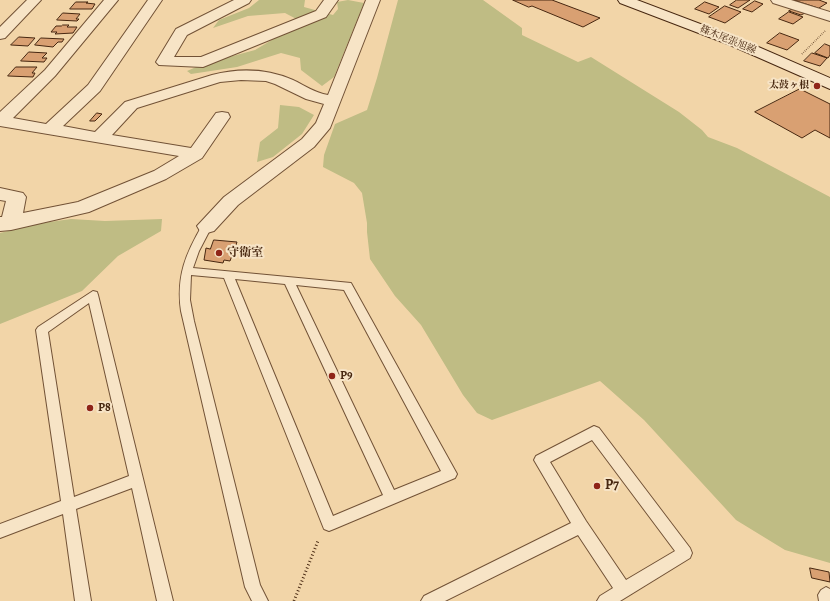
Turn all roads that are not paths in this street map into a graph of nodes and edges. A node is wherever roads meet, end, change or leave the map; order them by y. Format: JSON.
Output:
{"nodes":[{"id":1,"x":34,"y":0,"type":"edge"},
{"id":2,"x":111,"y":0,"type":"edge"},
{"id":3,"x":155,"y":0,"type":"edge"},
{"id":4,"x":244,"y":0,"type":"edge"},
{"id":5,"x":331,"y":0,"type":"edge"},
{"id":6,"x":373,"y":0,"type":"edge"},
{"id":7,"x":625,"y":0,"type":"edge"},
{"id":8,"x":778,"y":0,"type":"edge"},
{"id":9,"x":830,"y":17,"type":"edge"},
{"id":10,"x":0,"y":35,"type":"edge"},
{"id":11,"x":830,"y":84,"type":"edge"},
{"id":12,"x":333,"y":100,"type":"junction"},
{"id":13,"x":222,"y":117,"type":"dead end"},
{"id":14,"x":50,"y":129,"type":"junction"},
{"id":15,"x":100,"y":137,"type":"junction"},
{"id":16,"x":196,"y":154,"type":"junction"},
{"id":17,"x":0,"y":194,"type":"edge"},
{"id":18,"x":5,"y":223,"type":"edge"},
{"id":19,"x":207,"y":226,"type":"joint"},
{"id":20,"x":188,"y":271,"type":"junction"},
{"id":21,"x":228,"y":275,"type":"junction"},
{"id":22,"x":289,"y":281,"type":"junction"},
{"id":23,"x":136,"y":480,"type":"junction"},
{"id":24,"x":391,"y":498,"type":"junction"},
{"id":25,"x":70,"y":505,"type":"junction"},
{"id":26,"x":581,"y":526,"type":"junction"},
{"id":27,"x":0,"y":530,"type":"edge"},
{"id":28,"x":624,"y":590,"type":"junction"},
{"id":29,"x":83,"y":601,"type":"edge"},
{"id":30,"x":165,"y":601,"type":"edge"},
{"id":31,"x":260,"y":601,"type":"edge"},
{"id":32,"x":429,"y":601,"type":"edge"},
{"id":33,"x":606,"y":601,"type":"edge"}],
"edges":[{"from":1,"to":10,"type":"street"},
{"from":2,"to":14,"type":"street"},
{"from":3,"to":14,"type":"street"},
{"from":4,"to":5,"type":"street"},
{"from":6,"to":12,"type":"street"},
{"from":7,"to":11,"type":"street","name":"篠木尾張旭線"},
{"from":8,"to":9,"type":"street"},
{"from":12,"to":15,"type":"street"},
{"from":12,"to":19,"type":"street"},
{"from":13,"to":16,"type":"street"},
{"from":14,"to":15,"type":"street"},
{"from":15,"to":16,"type":"street"},
{"from":16,"to":18,"type":"street"},
{"from":17,"to":18,"type":"street"},
{"from":19,"to":20,"type":"lane"},
{"from":20,"to":21,"type":"lane"},
{"from":20,"to":31,"type":"lane"},
{"from":21,"to":22,"type":"lane"},
{"from":21,"to":24,"type":"lane"},
{"from":22,"to":24,"type":"lane"},
{"from":22,"to":24,"type":"lane"},
{"from":23,"to":25,"type":"lane"},
{"from":23,"to":25,"type":"lane"},
{"from":23,"to":30,"type":"lane"},
{"from":25,"to":27,"type":"lane"},
{"from":25,"to":29,"type":"lane"},
{"from":26,"to":28,"type":"lane"},
{"from":26,"to":28,"type":"lane"},
{"from":26,"to":32,"type":"lane"},
{"from":28,"to":33,"type":"lane"}]}
